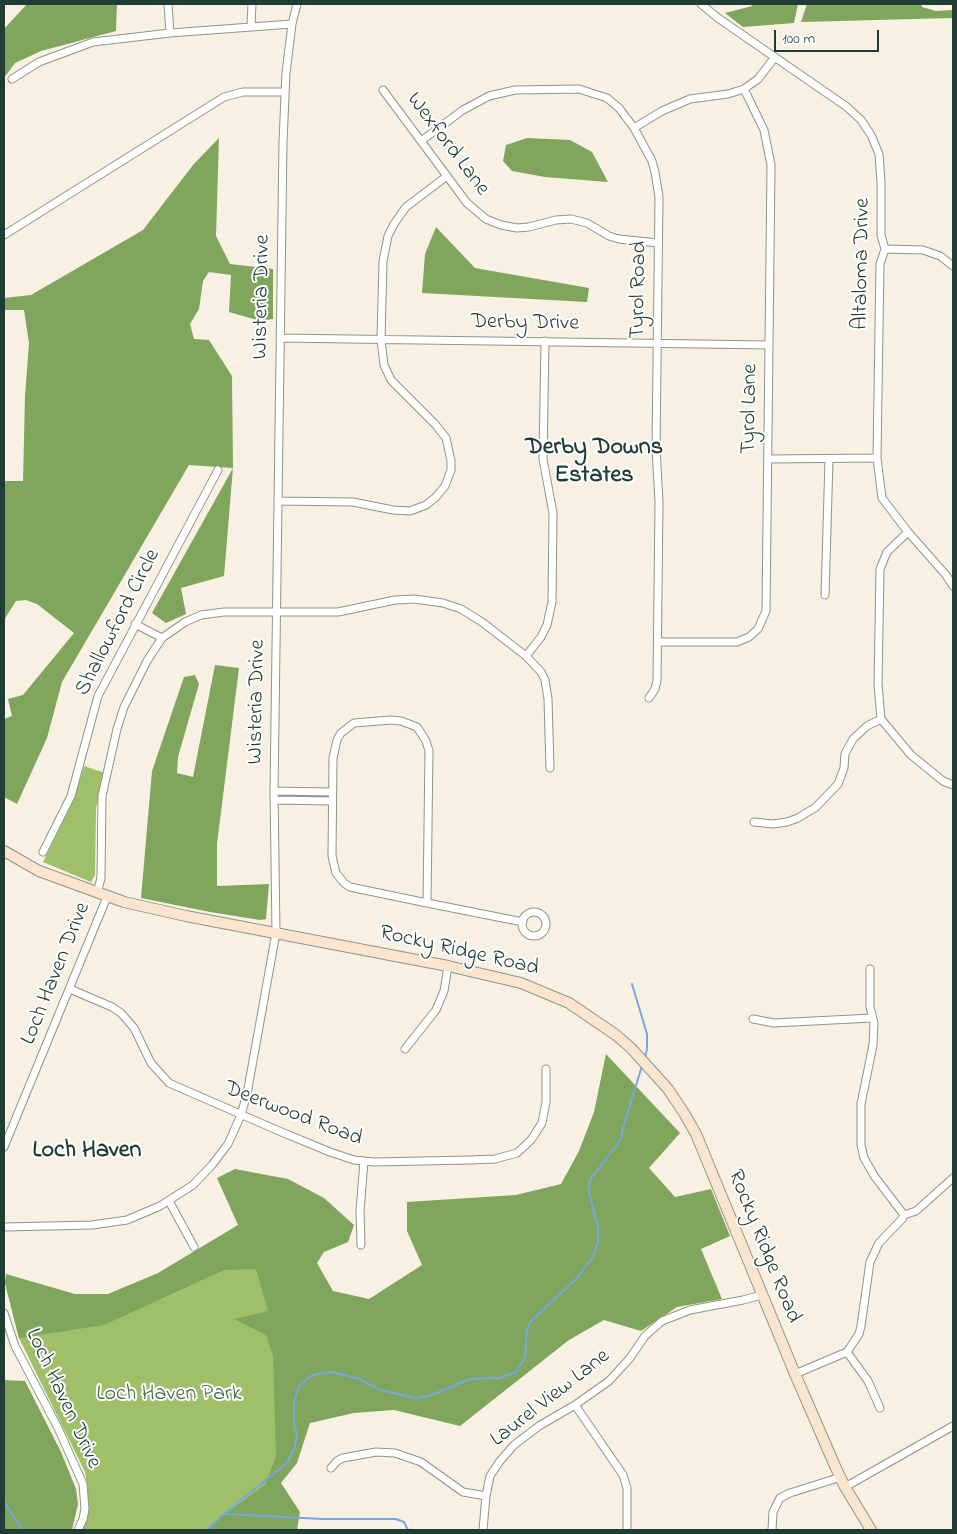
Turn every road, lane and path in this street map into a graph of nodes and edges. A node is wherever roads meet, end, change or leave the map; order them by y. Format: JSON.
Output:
{"nodes":[{"id":1,"x":168,"y":4,"type":"edge"},
{"id":2,"x":252,"y":4,"type":"edge"},
{"id":3,"x":297,"y":4,"type":"edge"},
{"id":4,"x":701,"y":4,"type":"edge"},
{"id":5,"x":292,"y":24,"type":"junction"},
{"id":6,"x":251,"y":26,"type":"junction"},
{"id":7,"x":170,"y":32,"type":"junction"},
{"id":8,"x":775,"y":57,"type":"junction"},
{"id":9,"x":12,"y":79,"type":"dead end"},
{"id":10,"x":744,"y":89,"type":"junction"},
{"id":11,"x":383,"y":90,"type":"dead end"},
{"id":12,"x":285,"y":92,"type":"junction"},
{"id":13,"x":634,"y":128,"type":"junction"},
{"id":14,"x":421,"y":141,"type":"junction"},
{"id":15,"x":447,"y":176,"type":"junction"},
{"id":16,"x":4,"y":235,"type":"edge"},
{"id":17,"x":658,"y":243,"type":"junction"},
{"id":18,"x":885,"y":249,"type":"junction"},
{"id":19,"x":953,"y":266,"type":"edge"},
{"id":20,"x":280,"y":338,"type":"junction"},
{"id":21,"x":381,"y":340,"type":"junction"},
{"id":22,"x":545,"y":341,"type":"junction"},
{"id":23,"x":657,"y":344,"type":"junction"},
{"id":24,"x":769,"y":345,"type":"junction"},
{"id":25,"x":877,"y":458,"type":"junction"},
{"id":26,"x":768,"y":459,"type":"junction"},
{"id":27,"x":828,"y":460,"type":"junction"},
{"id":28,"x":218,"y":470,"type":"dead end"},
{"id":29,"x":278,"y":500,"type":"junction"},
{"id":30,"x":908,"y":532,"type":"junction"},
{"id":31,"x":953,"y":586,"type":"edge"},
{"id":32,"x":825,"y":595,"type":"dead end"},
{"id":33,"x":277,"y":613,"type":"junction"},
{"id":34,"x":135,"y":624,"type":"junction"},
{"id":35,"x":162,"y":638,"type":"junction"},
{"id":36,"x":658,"y":642,"type":"junction"},
{"id":37,"x":526,"y":656,"type":"junction"},
{"id":38,"x":649,"y":698,"type":"dead end"},
{"id":39,"x":881,"y":719,"type":"junction"},
{"id":40,"x":550,"y":768,"type":"dead end"},
{"id":41,"x":953,"y":785,"type":"edge"},
{"id":42,"x":274,"y":792,"type":"junction"},
{"id":43,"x":332,"y":792,"type":"junction"},
{"id":44,"x":274,"y":800,"type":"junction"},
{"id":45,"x":332,"y":801,"type":"junction"},
{"id":46,"x":754,"y":822,"type":"dead end"},
{"id":47,"x":4,"y":851,"type":"edge"},
{"id":48,"x":43,"y":852,"type":"dead end"},
{"id":49,"x":102,"y":895,"type":"junction"},
{"id":50,"x":427,"y":903,"type":"junction"},
{"id":51,"x":523,"y":922,"type":"dead end"},
{"id":52,"x":276,"y":933,"type":"junction"},
{"id":53,"x":448,"y":966,"type":"junction"},
{"id":54,"x":870,"y":969,"type":"dead end"},
{"id":55,"x":70,"y":989,"type":"junction"},
{"id":56,"x":872,"y":1018,"type":"junction"},
{"id":57,"x":753,"y":1019,"type":"dead end"},
{"id":58,"x":405,"y":1048,"type":"dead end"},
{"id":59,"x":546,"y":1069,"type":"dead end"},
{"id":60,"x":241,"y":1115,"type":"junction"},
{"id":61,"x":4,"y":1148,"type":"edge"},
{"id":62,"x":364,"y":1161,"type":"junction"},
{"id":63,"x":953,"y":1178,"type":"edge"},
{"id":64,"x":169,"y":1201,"type":"junction"},
{"id":65,"x":904,"y":1215,"type":"junction"},
{"id":66,"x":4,"y":1227,"type":"edge"},
{"id":67,"x":361,"y":1245,"type":"dead end"},
{"id":68,"x":194,"y":1247,"type":"dead end"},
{"id":69,"x":762,"y":1294,"type":"junction"},
{"id":70,"x":4,"y":1313,"type":"edge"},
{"id":71,"x":847,"y":1352,"type":"junction"},
{"id":72,"x":795,"y":1374,"type":"junction"},
{"id":73,"x":575,"y":1405,"type":"junction"},
{"id":74,"x":880,"y":1408,"type":"dead end"},
{"id":75,"x":953,"y":1426,"type":"edge"},
{"id":76,"x":331,"y":1468,"type":"dead end"},
{"id":77,"x":841,"y":1477,"type":"junction"},
{"id":78,"x":846,"y":1487,"type":"junction"},
{"id":79,"x":486,"y":1496,"type":"junction"},
{"id":80,"x":78,"y":1530,"type":"edge"},
{"id":81,"x":483,"y":1530,"type":"edge"},
{"id":82,"x":627,"y":1530,"type":"edge"},
{"id":83,"x":772,"y":1530,"type":"edge"},
{"id":84,"x":871,"y":1530,"type":"edge"}],
"edges":[{"from":1,"to":7,"type":"street"},
{"from":2,"to":6,"type":"street"},
{"from":3,"to":5,"type":"street","name":"Wisteria Drive"},
{"from":4,"to":8,"type":"street","name":"Altaloma Drive"},
{"from":5,"to":6,"type":"street"},
{"from":5,"to":12,"type":"street","name":"Wisteria Drive"},
{"from":6,"to":7,"type":"street"},
{"from":7,"to":9,"type":"street"},
{"from":8,"to":10,"type":"street"},
{"from":8,"to":18,"type":"street","name":"Altaloma Drive"},
{"from":10,"to":13,"type":"street"},
{"from":10,"to":24,"type":"street","name":"Tyrol Lane"},
{"from":11,"to":14,"type":"street","name":"Wexford Lane"},
{"from":12,"to":16,"type":"street"},
{"from":12,"to":20,"type":"street","name":"Wisteria Drive"},
{"from":13,"to":14,"type":"street","name":"Tyrol Road"},
{"from":13,"to":17,"type":"street","name":"Tyrol Road"},
{"from":14,"to":15,"type":"street","name":"Wexford Lane"},
{"from":15,"to":17,"type":"street","name":"Wexford Lane"},
{"from":15,"to":21,"type":"street"},
{"from":17,"to":23,"type":"street","name":"Tyrol Road"},
{"from":18,"to":19,"type":"street"},
{"from":18,"to":25,"type":"street","name":"Altaloma Drive"},
{"from":20,"to":21,"type":"street","name":"Derby Drive"},
{"from":20,"to":29,"type":"street","name":"Wisteria Drive"},
{"from":21,"to":22,"type":"street","name":"Derby Drive"},
{"from":21,"to":29,"type":"street"},
{"from":22,"to":23,"type":"street","name":"Derby Drive"},
{"from":22,"to":37,"type":"street"},
{"from":23,"to":24,"type":"street","name":"Derby Drive"},
{"from":23,"to":36,"type":"street","name":"Tyrol Road"},
{"from":24,"to":26,"type":"street","name":"Tyrol Lane"},
{"from":25,"to":27,"type":"street"},
{"from":25,"to":30,"type":"street","name":"Altaloma Drive"},
{"from":26,"to":27,"type":"street"},
{"from":26,"to":36,"type":"street","name":"Tyrol Lane"},
{"from":27,"to":32,"type":"street"},
{"from":28,"to":34,"type":"street","name":"Shallowford Circle"},
{"from":29,"to":33,"type":"street","name":"Wisteria Drive"},
{"from":30,"to":31,"type":"street","name":"Altaloma Drive"},
{"from":30,"to":39,"type":"street"},
{"from":33,"to":35,"type":"street"},
{"from":33,"to":37,"type":"street"},
{"from":33,"to":42,"type":"street","name":"Wisteria Drive"},
{"from":34,"to":35,"type":"street"},
{"from":34,"to":48,"type":"street","name":"Shallowford Circle"},
{"from":35,"to":49,"type":"street","name":"Loch Haven Drive"},
{"from":36,"to":38,"type":"street","name":"Tyrol Road"},
{"from":37,"to":40,"type":"street"},
{"from":39,"to":41,"type":"street"},
{"from":39,"to":46,"type":"street"},
{"from":42,"to":43,"type":"street"},
{"from":42,"to":44,"type":"street","name":"Wisteria Drive"},
{"from":43,"to":45,"type":"street"},
{"from":43,"to":50,"type":"street"},
{"from":44,"to":45,"type":"street"},
{"from":44,"to":52,"type":"street","name":"Wisteria Drive"},
{"from":45,"to":50,"type":"street"},
{"from":47,"to":49,"type":"main road","name":"Rocky Ridge Road"},
{"from":49,"to":52,"type":"main road","name":"Rocky Ridge Road"},
{"from":49,"to":55,"type":"street","name":"Loch Haven Drive"},
{"from":50,"to":51,"type":"street"},
{"from":52,"to":53,"type":"main road","name":"Rocky Ridge Road"},
{"from":52,"to":60,"type":"street","name":"Wisteria Drive"},
{"from":53,"to":58,"type":"street"},
{"from":53,"to":69,"type":"main road","name":"Rocky Ridge Road"},
{"from":54,"to":56,"type":"street"},
{"from":55,"to":60,"type":"street","name":"Deerwood Road"},
{"from":55,"to":61,"type":"street","name":"Loch Haven Drive"},
{"from":56,"to":57,"type":"street"},
{"from":56,"to":65,"type":"street"},
{"from":59,"to":62,"type":"street","name":"Deerwood Road"},
{"from":60,"to":62,"type":"street","name":"Deerwood Road"},
{"from":60,"to":64,"type":"street","name":"Wisteria Drive"},
{"from":62,"to":67,"type":"street"},
{"from":63,"to":65,"type":"street"},
{"from":64,"to":66,"type":"street","name":"Wisteria Drive"},
{"from":64,"to":68,"type":"street"},
{"from":65,"to":71,"type":"street"},
{"from":69,"to":72,"type":"main road","name":"Rocky Ridge Road"},
{"from":69,"to":73,"type":"street","name":"Laurel View Lane"},
{"from":70,"to":80,"type":"street","name":"Loch Haven Drive"},
{"from":71,"to":72,"type":"street"},
{"from":71,"to":74,"type":"street"},
{"from":72,"to":77,"type":"main road","name":"Rocky Ridge Road"},
{"from":73,"to":79,"type":"street","name":"Laurel View Lane"},
{"from":73,"to":82,"type":"street"},
{"from":75,"to":78,"type":"street"},
{"from":76,"to":79,"type":"street"},
{"from":77,"to":78,"type":"main road","name":"Rocky Ridge Road"},
{"from":77,"to":83,"type":"street"},
{"from":78,"to":84,"type":"main road","name":"Rocky Ridge Road"},
{"from":79,"to":81,"type":"street","name":"Laurel View Lane"}]}
